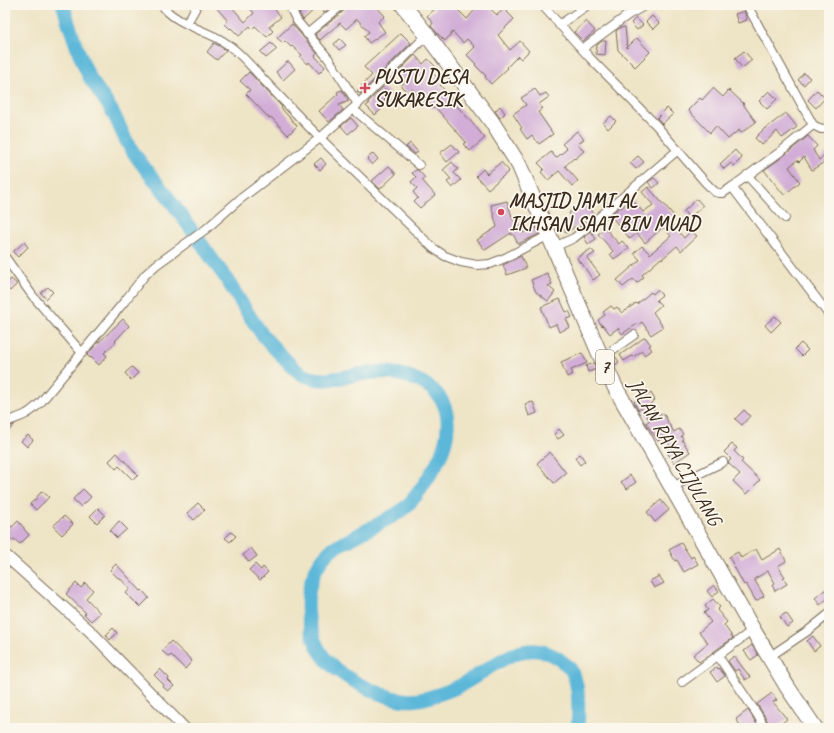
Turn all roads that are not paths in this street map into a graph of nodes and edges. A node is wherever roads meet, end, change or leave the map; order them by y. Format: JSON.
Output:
{"nodes":[{"id":1,"x":162,"y":5,"type":"edge"},
{"id":2,"x":196,"y":5,"type":"edge"},
{"id":3,"x":289,"y":5,"type":"edge"},
{"id":4,"x":342,"y":5,"type":"edge"},
{"id":5,"x":403,"y":5,"type":"edge"},
{"id":6,"x":542,"y":5,"type":"edge"},
{"id":7,"x":588,"y":5,"type":"edge"},
{"id":8,"x":646,"y":5,"type":"edge"},
{"id":9,"x":747,"y":5,"type":"edge"},
{"id":10,"x":187,"y":24,"type":"junction"},
{"id":11,"x":559,"y":25,"type":"junction"},
{"id":12,"x":307,"y":34,"type":"junction"},
{"id":13,"x":427,"y":35,"type":"junction"},
{"id":14,"x":582,"y":49,"type":"junction"},
{"id":15,"x":356,"y":107,"type":"junction"},
{"id":16,"x":813,"y":125,"type":"junction"},
{"id":17,"x":829,"y":128,"type":"edge"},
{"id":18,"x":320,"y":138,"type":"junction"},
{"id":19,"x":678,"y":150,"type":"junction"},
{"id":20,"x":419,"y":164,"type":"dead end"},
{"id":21,"x":747,"y":175,"type":"junction"},
{"id":22,"x":732,"y":187,"type":"junction"},
{"id":23,"x":784,"y":218,"type":"dead end"},
{"id":24,"x":551,"y":241,"type":"junction"},
{"id":25,"x":5,"y":257,"type":"edge"},
{"id":26,"x":829,"y":315,"type":"edge"},
{"id":27,"x":634,"y":335,"type":"dead end"},
{"id":28,"x":82,"y":353,"type":"junction"},
{"id":29,"x":601,"y":358,"type":"junction"},
{"id":30,"x":5,"y":423,"type":"edge"},
{"id":31,"x":723,"y":462,"type":"dead end"},
{"id":32,"x":672,"y":487,"type":"junction"},
{"id":33,"x":5,"y":555,"type":"edge"},
{"id":34,"x":829,"y":614,"type":"edge"},
{"id":35,"x":753,"y":630,"type":"junction"},
{"id":36,"x":718,"y":656,"type":"junction"},
{"id":37,"x":769,"y":657,"type":"junction"},
{"id":38,"x":682,"y":682,"type":"dead end"},
{"id":39,"x":184,"y":728,"type":"edge"},
{"id":40,"x":765,"y":728,"type":"edge"},
{"id":41,"x":815,"y":728,"type":"edge"}],
"edges":[{"from":1,"to":10,"type":"street"},
{"from":2,"to":10,"type":"street"},
{"from":3,"to":12,"type":"street"},
{"from":4,"to":12,"type":"street"},
{"from":5,"to":13,"type":"highway","name":"JALAN RAYA CIJULANG","number":"7"},
{"from":6,"to":11,"type":"street"},
{"from":7,"to":11,"type":"street"},
{"from":8,"to":14,"type":"street"},
{"from":9,"to":16,"type":"street"},
{"from":10,"to":18,"type":"street"},
{"from":11,"to":14,"type":"street"},
{"from":12,"to":15,"type":"street"},
{"from":13,"to":15,"type":"street"},
{"from":13,"to":24,"type":"highway","name":"JALAN RAYA CIJULANG","number":"7"},
{"from":14,"to":19,"type":"street"},
{"from":15,"to":18,"type":"street"},
{"from":15,"to":20,"type":"street"},
{"from":16,"to":17,"type":"street"},
{"from":16,"to":21,"type":"street"},
{"from":18,"to":24,"type":"street"},
{"from":18,"to":28,"type":"street"},
{"from":19,"to":22,"type":"street"},
{"from":19,"to":24,"type":"street"},
{"from":21,"to":22,"type":"street"},
{"from":21,"to":23,"type":"street"},
{"from":22,"to":26,"type":"street"},
{"from":24,"to":29,"type":"highway","name":"JALAN RAYA CIJULANG","number":"7"},
{"from":25,"to":28,"type":"street"},
{"from":27,"to":29,"type":"street"},
{"from":28,"to":30,"type":"street"},
{"from":29,"to":32,"type":"highway","name":"JALAN RAYA CIJULANG","number":"7"},
{"from":31,"to":32,"type":"street"},
{"from":32,"to":35,"type":"highway","name":"JALAN RAYA CIJULANG","number":"7"},
{"from":33,"to":39,"type":"street"},
{"from":34,"to":37,"type":"street"},
{"from":35,"to":36,"type":"street"},
{"from":35,"to":37,"type":"highway","name":"JALAN RAYA CIJULANG","number":"7"},
{"from":36,"to":38,"type":"street"},
{"from":36,"to":40,"type":"street"},
{"from":37,"to":41,"type":"highway","name":"JALAN RAYA CIJULANG","number":"7"}]}
